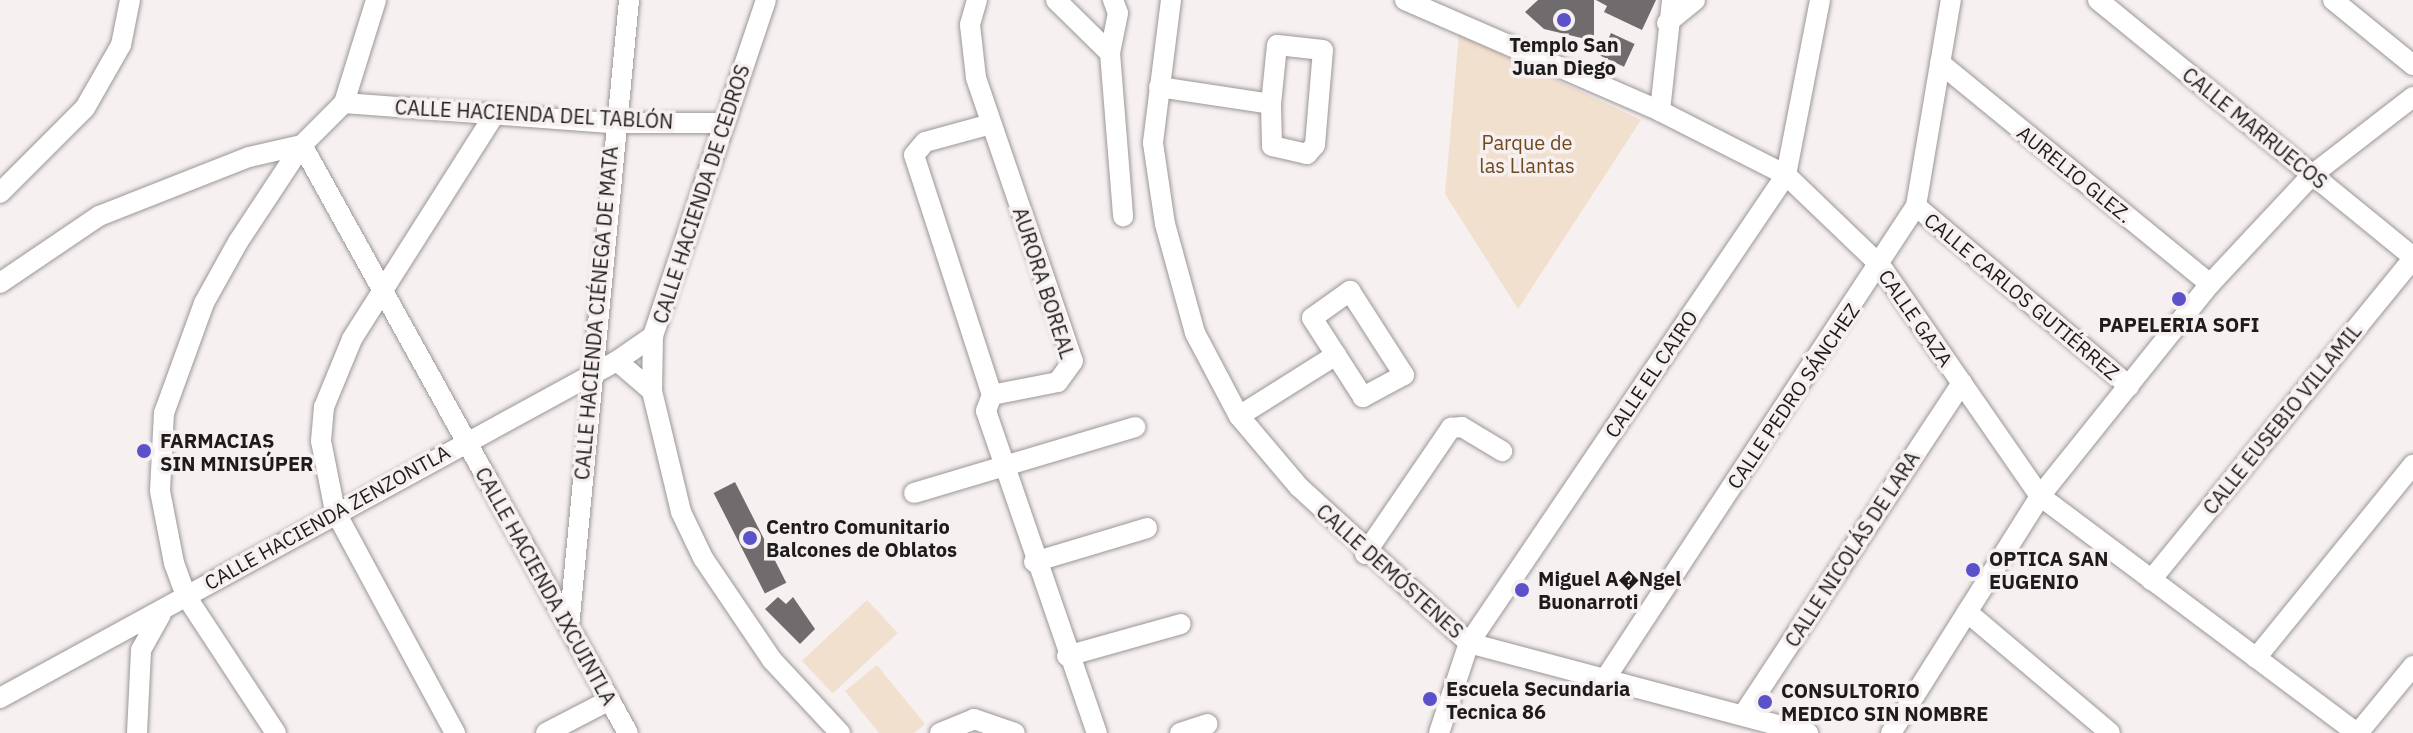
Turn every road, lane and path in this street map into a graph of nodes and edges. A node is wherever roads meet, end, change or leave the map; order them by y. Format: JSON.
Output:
{"nodes":[{"id":1,"x":130,"y":0,"type":"edge"},
{"id":2,"x":376,"y":0,"type":"edge"},
{"id":3,"x":629,"y":0,"type":"edge"},
{"id":4,"x":766,"y":0,"type":"edge"},
{"id":5,"x":977,"y":0,"type":"edge"},
{"id":6,"x":1056,"y":0,"type":"edge"},
{"id":7,"x":1113,"y":0,"type":"edge"},
{"id":8,"x":1171,"y":0,"type":"edge"},
{"id":9,"x":1405,"y":0,"type":"edge"},
{"id":10,"x":1672,"y":0,"type":"edge"},
{"id":11,"x":1820,"y":0,"type":"edge"},
{"id":12,"x":1951,"y":0,"type":"edge"},
{"id":13,"x":2098,"y":0,"type":"edge"},
{"id":14,"x":2333,"y":0,"type":"edge"},
{"id":15,"x":1704,"y":1,"type":"edge"},
{"id":16,"x":1667,"y":23,"type":"junction"},
{"id":17,"x":1110,"y":53,"type":"junction"},
{"id":18,"x":1940,"y":63,"type":"junction"},
{"id":19,"x":2413,"y":65,"type":"edge"},
{"id":20,"x":1159,"y":87,"type":"junction"},
{"id":21,"x":2413,"y":97,"type":"edge"},
{"id":22,"x":344,"y":103,"type":"junction"},
{"id":23,"x":1271,"y":104,"type":"junction"},
{"id":24,"x":1660,"y":111,"type":"junction"},
{"id":25,"x":495,"y":114,"type":"junction"},
{"id":26,"x":613,"y":123,"type":"junction"},
{"id":27,"x":724,"y":123,"type":"junction"},
{"id":28,"x":991,"y":124,"type":"junction"},
{"id":29,"x":302,"y":145,"type":"junction"},
{"id":30,"x":1786,"y":175,"type":"junction"},
{"id":31,"x":2312,"y":175,"type":"junction"},
{"id":32,"x":0,"y":193,"type":"edge"},
{"id":33,"x":1916,"y":206,"type":"junction"},
{"id":34,"x":1123,"y":216,"type":"dead end"},
{"id":35,"x":2413,"y":258,"type":"edge"},
{"id":36,"x":1880,"y":265,"type":"junction"},
{"id":37,"x":0,"y":283,"type":"edge"},
{"id":38,"x":2210,"y":284,"type":"junction"},
{"id":39,"x":381,"y":288,"type":"junction"},
{"id":40,"x":653,"y":336,"type":"junction"},
{"id":41,"x":1336,"y":355,"type":"junction"},
{"id":42,"x":617,"y":361,"type":"junction"},
{"id":43,"x":589,"y":372,"type":"junction"},
{"id":44,"x":1962,"y":383,"type":"junction"},
{"id":45,"x":2129,"y":386,"type":"junction"},
{"id":46,"x":652,"y":391,"type":"junction"},
{"id":47,"x":992,"y":395,"type":"junction"},
{"id":48,"x":1239,"y":416,"type":"junction"},
{"id":49,"x":1135,"y":427,"type":"dead end"},
{"id":50,"x":465,"y":440,"type":"junction"},
{"id":51,"x":1502,"y":451,"type":"dead end"},
{"id":52,"x":2413,"y":465,"type":"edge"},
{"id":53,"x":1002,"y":467,"type":"junction"},
{"id":54,"x":914,"y":493,"type":"dead end"},
{"id":55,"x":2040,"y":496,"type":"junction"},
{"id":56,"x":335,"y":511,"type":"junction"},
{"id":57,"x":1147,"y":528,"type":"dead end"},
{"id":58,"x":1365,"y":554,"type":"junction"},
{"id":59,"x":1034,"y":562,"type":"junction"},
{"id":60,"x":2151,"y":580,"type":"junction"},
{"id":61,"x":186,"y":596,"type":"junction"},
{"id":62,"x":1967,"y":612,"type":"junction"},
{"id":63,"x":161,"y":614,"type":"junction"},
{"id":64,"x":1181,"y":624,"type":"dead end"},
{"id":65,"x":569,"y":627,"type":"junction"},
{"id":66,"x":1469,"y":643,"type":"junction"},
{"id":67,"x":1067,"y":656,"type":"junction"},
{"id":68,"x":2256,"y":658,"type":"junction"},
{"id":69,"x":2413,"y":666,"type":"edge"},
{"id":70,"x":1605,"y":679,"type":"junction"},
{"id":71,"x":0,"y":698,"type":"edge"},
{"id":72,"x":610,"y":700,"type":"junction"},
{"id":73,"x":1743,"y":715,"type":"junction"},
{"id":74,"x":1208,"y":724,"type":"dead end"},
{"id":75,"x":137,"y":733,"type":"edge"},
{"id":76,"x":276,"y":733,"type":"edge"},
{"id":77,"x":455,"y":733,"type":"edge"},
{"id":78,"x":546,"y":733,"type":"edge"},
{"id":79,"x":628,"y":733,"type":"edge"},
{"id":80,"x":840,"y":733,"type":"edge"},
{"id":81,"x":940,"y":733,"type":"edge"},
{"id":82,"x":1015,"y":733,"type":"edge"},
{"id":83,"x":1097,"y":733,"type":"edge"},
{"id":84,"x":1180,"y":733,"type":"edge"},
{"id":85,"x":1439,"y":733,"type":"edge"},
{"id":86,"x":1808,"y":733,"type":"edge"},
{"id":87,"x":1891,"y":733,"type":"edge"},
{"id":88,"x":2110,"y":733,"type":"edge"},
{"id":89,"x":2357,"y":733,"type":"edge"}],
"edges":[{"from":1,"to":32,"type":"street"},
{"from":2,"to":22,"type":"street"},
{"from":3,"to":26,"type":"street","name":"CALLE HACIENDA CIÉNEGA DE MATA"},
{"from":4,"to":27,"type":"street","name":"CALLE HACIENDA DE CEDROS"},
{"from":5,"to":28,"type":"street","name":"AURORA BOREAL"},
{"from":6,"to":17,"type":"street"},
{"from":7,"to":17,"type":"street"},
{"from":8,"to":20,"type":"street","name":"CALLE DEMÓSTENES"},
{"from":9,"to":24,"type":"street","name":"CALLE GAZA"},
{"from":10,"to":16,"type":"street"},
{"from":11,"to":30,"type":"street","name":"CALLE EL CAIRO"},
{"from":12,"to":18,"type":"street","name":"CALLE PEDRO SÁNCHEZ"},
{"from":13,"to":31,"type":"street","name":"CALLE MARRUECOS"},
{"from":14,"to":19,"type":"street"},
{"from":15,"to":16,"type":"street"},
{"from":16,"to":24,"type":"street"},
{"from":17,"to":34,"type":"street"},
{"from":18,"to":33,"type":"street","name":"CALLE PEDRO SÁNCHEZ"},
{"from":18,"to":38,"type":"street","name":"AURELIO GLEZ."},
{"from":20,"to":23,"type":"street"},
{"from":20,"to":48,"type":"street","name":"CALLE DEMÓSTENES"},
{"from":21,"to":31,"type":"street"},
{"from":22,"to":25,"type":"street","name":"CALLE HACIENDA DEL TABLÓN"},
{"from":22,"to":29,"type":"street"},
{"from":23,"to":23,"type":"street"},
{"from":24,"to":30,"type":"street","name":"CALLE GAZA"},
{"from":25,"to":26,"type":"street","name":"CALLE HACIENDA DEL TABLÓN"},
{"from":25,"to":39,"type":"street"},
{"from":26,"to":27,"type":"street","name":"CALLE HACIENDA DEL TABLÓN"},
{"from":26,"to":43,"type":"street","name":"CALLE HACIENDA CIÉNEGA DE MATA"},
{"from":27,"to":40,"type":"street","name":"CALLE HACIENDA DE CEDROS"},
{"from":28,"to":47,"type":"street"},
{"from":28,"to":47,"type":"street","name":"AURORA BOREAL"},
{"from":29,"to":37,"type":"street"},
{"from":29,"to":39,"type":"street","name":"CALLE HACIENDA IXCUINTLA"},
{"from":29,"to":61,"type":"street"},
{"from":30,"to":36,"type":"street","name":"CALLE GAZA"},
{"from":30,"to":66,"type":"street","name":"CALLE EL CAIRO"},
{"from":31,"to":35,"type":"street","name":"CALLE MARRUECOS"},
{"from":31,"to":38,"type":"street"},
{"from":33,"to":36,"type":"street","name":"CALLE PEDRO SÁNCHEZ"},
{"from":33,"to":45,"type":"street","name":"CALLE CARLOS GUTIÉRREZ"},
{"from":35,"to":60,"type":"street","name":"CALLE EUSEBIO VILLAMIL"},
{"from":36,"to":44,"type":"street","name":"CALLE GAZA"},
{"from":36,"to":70,"type":"street","name":"CALLE PEDRO SÁNCHEZ"},
{"from":38,"to":45,"type":"street"},
{"from":39,"to":50,"type":"street","name":"CALLE HACIENDA IXCUINTLA"},
{"from":39,"to":56,"type":"street"},
{"from":40,"to":42,"type":"street","name":"CALLE HACIENDA ZENZONTLA"},
{"from":40,"to":46,"type":"street","name":"CALLE HACIENDA DE CEDROS"},
{"from":41,"to":41,"type":"street"},
{"from":41,"to":48,"type":"street"},
{"from":42,"to":43,"type":"street","name":"CALLE HACIENDA ZENZONTLA"},
{"from":42,"to":46,"type":"street"},
{"from":43,"to":50,"type":"street","name":"CALLE HACIENDA ZENZONTLA"},
{"from":43,"to":65,"type":"street","name":"CALLE HACIENDA CIÉNEGA DE MATA"},
{"from":44,"to":55,"type":"street","name":"CALLE GAZA"},
{"from":44,"to":73,"type":"street","name":"CALLE NICOLÁS DE LARA"},
{"from":45,"to":55,"type":"street"},
{"from":46,"to":80,"type":"street","name":"CALLE HACIENDA DE CEDROS"},
{"from":47,"to":53,"type":"street"},
{"from":48,"to":58,"type":"street","name":"CALLE DEMÓSTENES"},
{"from":49,"to":53,"type":"street"},
{"from":50,"to":56,"type":"street","name":"CALLE HACIENDA ZENZONTLA"},
{"from":50,"to":65,"type":"street","name":"CALLE HACIENDA IXCUINTLA"},
{"from":51,"to":58,"type":"street"},
{"from":52,"to":68,"type":"street"},
{"from":53,"to":54,"type":"street"},
{"from":53,"to":59,"type":"street"},
{"from":55,"to":60,"type":"street","name":"CALLE GAZA"},
{"from":55,"to":62,"type":"street"},
{"from":56,"to":61,"type":"street","name":"CALLE HACIENDA ZENZONTLA"},
{"from":56,"to":77,"type":"street"},
{"from":57,"to":59,"type":"street"},
{"from":58,"to":66,"type":"street","name":"CALLE DEMÓSTENES"},
{"from":59,"to":67,"type":"street"},
{"from":60,"to":68,"type":"street","name":"CALLE GAZA"},
{"from":61,"to":63,"type":"street","name":"CALLE HACIENDA ZENZONTLA"},
{"from":61,"to":76,"type":"street"},
{"from":62,"to":87,"type":"street"},
{"from":62,"to":88,"type":"street"},
{"from":63,"to":71,"type":"street","name":"CALLE HACIENDA ZENZONTLA"},
{"from":63,"to":75,"type":"street"},
{"from":64,"to":67,"type":"street"},
{"from":65,"to":72,"type":"street","name":"CALLE HACIENDA IXCUINTLA"},
{"from":66,"to":70,"type":"street","name":"CALLE DEMÓSTENES"},
{"from":66,"to":85,"type":"street","name":"CALLE EL CAIRO"},
{"from":67,"to":83,"type":"street"},
{"from":68,"to":89,"type":"street","name":"CALLE GAZA"},
{"from":69,"to":89,"type":"street"},
{"from":70,"to":73,"type":"street","name":"CALLE DEMÓSTENES"},
{"from":72,"to":78,"type":"street"},
{"from":72,"to":79,"type":"street","name":"CALLE HACIENDA IXCUINTLA"},
{"from":73,"to":86,"type":"street","name":"CALLE DEMÓSTENES"},
{"from":74,"to":84,"type":"street"},
{"from":81,"to":82,"type":"street"}]}
